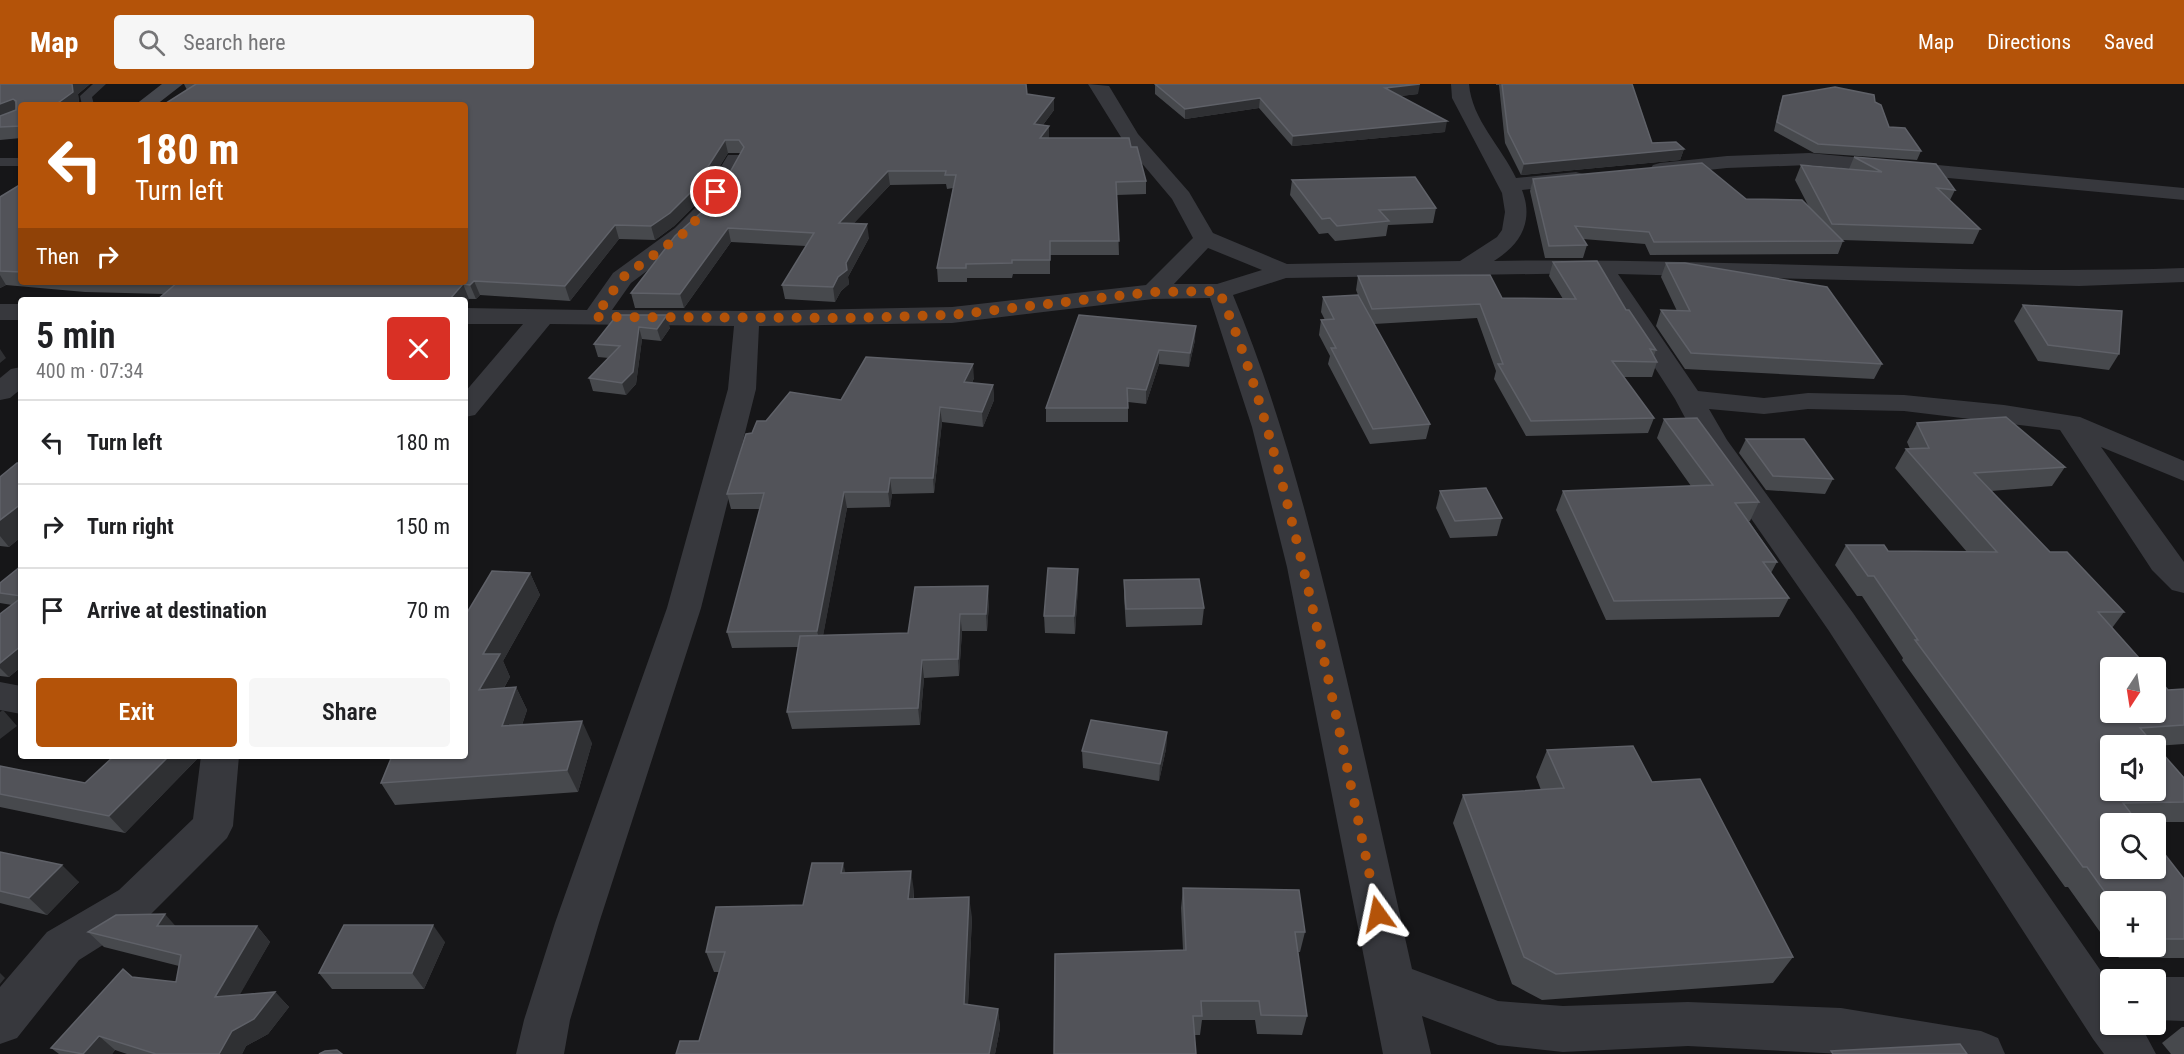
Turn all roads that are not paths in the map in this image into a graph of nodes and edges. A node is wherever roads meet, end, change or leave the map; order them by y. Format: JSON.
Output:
{"nodes":[{"id":1,"x":100,"y":84,"type":"edge"},
{"id":2,"x":174,"y":84,"type":"edge"},
{"id":3,"x":1097,"y":84,"type":"edge"},
{"id":4,"x":1460,"y":84,"type":"edge"},
{"id":5,"x":87,"y":102,"type":"edge"},
{"id":6,"x":148,"y":102,"type":"edge"},
{"id":7,"x":735,"y":159,"type":"edge"},
{"id":8,"x":0,"y":162,"type":"edge"},
{"id":9,"x":18,"y":162,"type":"edge"},
{"id":10,"x":1635,"y":172,"type":"edge"},
{"id":11,"x":1600,"y":175,"type":"edge"},
{"id":12,"x":1508,"y":185,"type":"junction"},
{"id":13,"x":2184,"y":194,"type":"edge"},
{"id":14,"x":1205,"y":238,"type":"junction"},
{"id":15,"x":1601,"y":266,"type":"junction"},
{"id":16,"x":1467,"y":267,"type":"junction"},
{"id":17,"x":1284,"y":271,"type":"junction"},
{"id":18,"x":2184,"y":275,"type":"edge"},
{"id":19,"x":1219,"y":291,"type":"junction"},
{"id":20,"x":1152,"y":292,"type":"junction"},
{"id":21,"x":0,"y":312,"type":"edge"},
{"id":22,"x":18,"y":312,"type":"edge"},
{"id":23,"x":468,"y":316,"type":"edge"},
{"id":24,"x":543,"y":316,"type":"junction"},
{"id":25,"x":595,"y":317,"type":"junction"},
{"id":26,"x":747,"y":319,"type":"junction"},
{"id":27,"x":18,"y":377,"type":"edge"},
{"id":28,"x":0,"y":392,"type":"edge"},
{"id":29,"x":1689,"y":399,"type":"junction"},
{"id":30,"x":468,"y":405,"type":"edge"},
{"id":31,"x":2070,"y":423,"type":"junction"},
{"id":32,"x":2184,"y":472,"type":"edge"},
{"id":33,"x":2184,"y":582,"type":"edge"},
{"id":34,"x":0,"y":696,"type":"edge"},
{"id":35,"x":18,"y":699,"type":"edge"},
{"id":36,"x":220,"y":759,"type":"edge"},
{"id":37,"x":1392,"y":983,"type":"junction"},
{"id":38,"x":2100,"y":999,"type":"edge"},
{"id":39,"x":2166,"y":999,"type":"edge"},
{"id":40,"x":2184,"y":999,"type":"edge"},
{"id":41,"x":0,"y":1022,"type":"edge"},
{"id":42,"x":2121,"y":1035,"type":"edge"},
{"id":43,"x":540,"y":1054,"type":"edge"},
{"id":44,"x":1407,"y":1054,"type":"edge"},
{"id":45,"x":1981,"y":1054,"type":"edge"},
{"id":46,"x":2132,"y":1054,"type":"edge"}],
"edges":[{"from":1,"to":5,"type":"lane"},
{"from":2,"to":6,"type":"main road"},
{"from":3,"to":14,"type":"street"},
{"from":4,"to":12,"type":"street"},
{"from":7,"to":25,"type":"street"},
{"from":8,"to":9,"type":"lane"},
{"from":10,"to":13,"type":"street"},
{"from":11,"to":12,"type":"street"},
{"from":12,"to":16,"type":"street"},
{"from":14,"to":17,"type":"street"},
{"from":14,"to":20,"type":"street"},
{"from":15,"to":16,"type":"street"},
{"from":15,"to":18,"type":"street"},
{"from":15,"to":29,"type":"street"},
{"from":16,"to":17,"type":"street"},
{"from":17,"to":19,"type":"street"},
{"from":19,"to":20,"type":"street"},
{"from":19,"to":37,"type":"street"},
{"from":20,"to":26,"type":"street"},
{"from":21,"to":22,"type":"street"},
{"from":23,"to":24,"type":"street"},
{"from":24,"to":25,"type":"street"},
{"from":24,"to":30,"type":"street"},
{"from":25,"to":26,"type":"street"},
{"from":26,"to":43,"type":"street"},
{"from":27,"to":28,"type":"street"},
{"from":29,"to":31,"type":"street"},
{"from":29,"to":38,"type":"street"},
{"from":31,"to":32,"type":"street"},
{"from":31,"to":33,"type":"street"},
{"from":34,"to":35,"type":"street"},
{"from":36,"to":41,"type":"street"},
{"from":37,"to":44,"type":"street"},
{"from":37,"to":45,"type":"street"},
{"from":39,"to":40,"type":"street"},
{"from":42,"to":46,"type":"street"}]}
